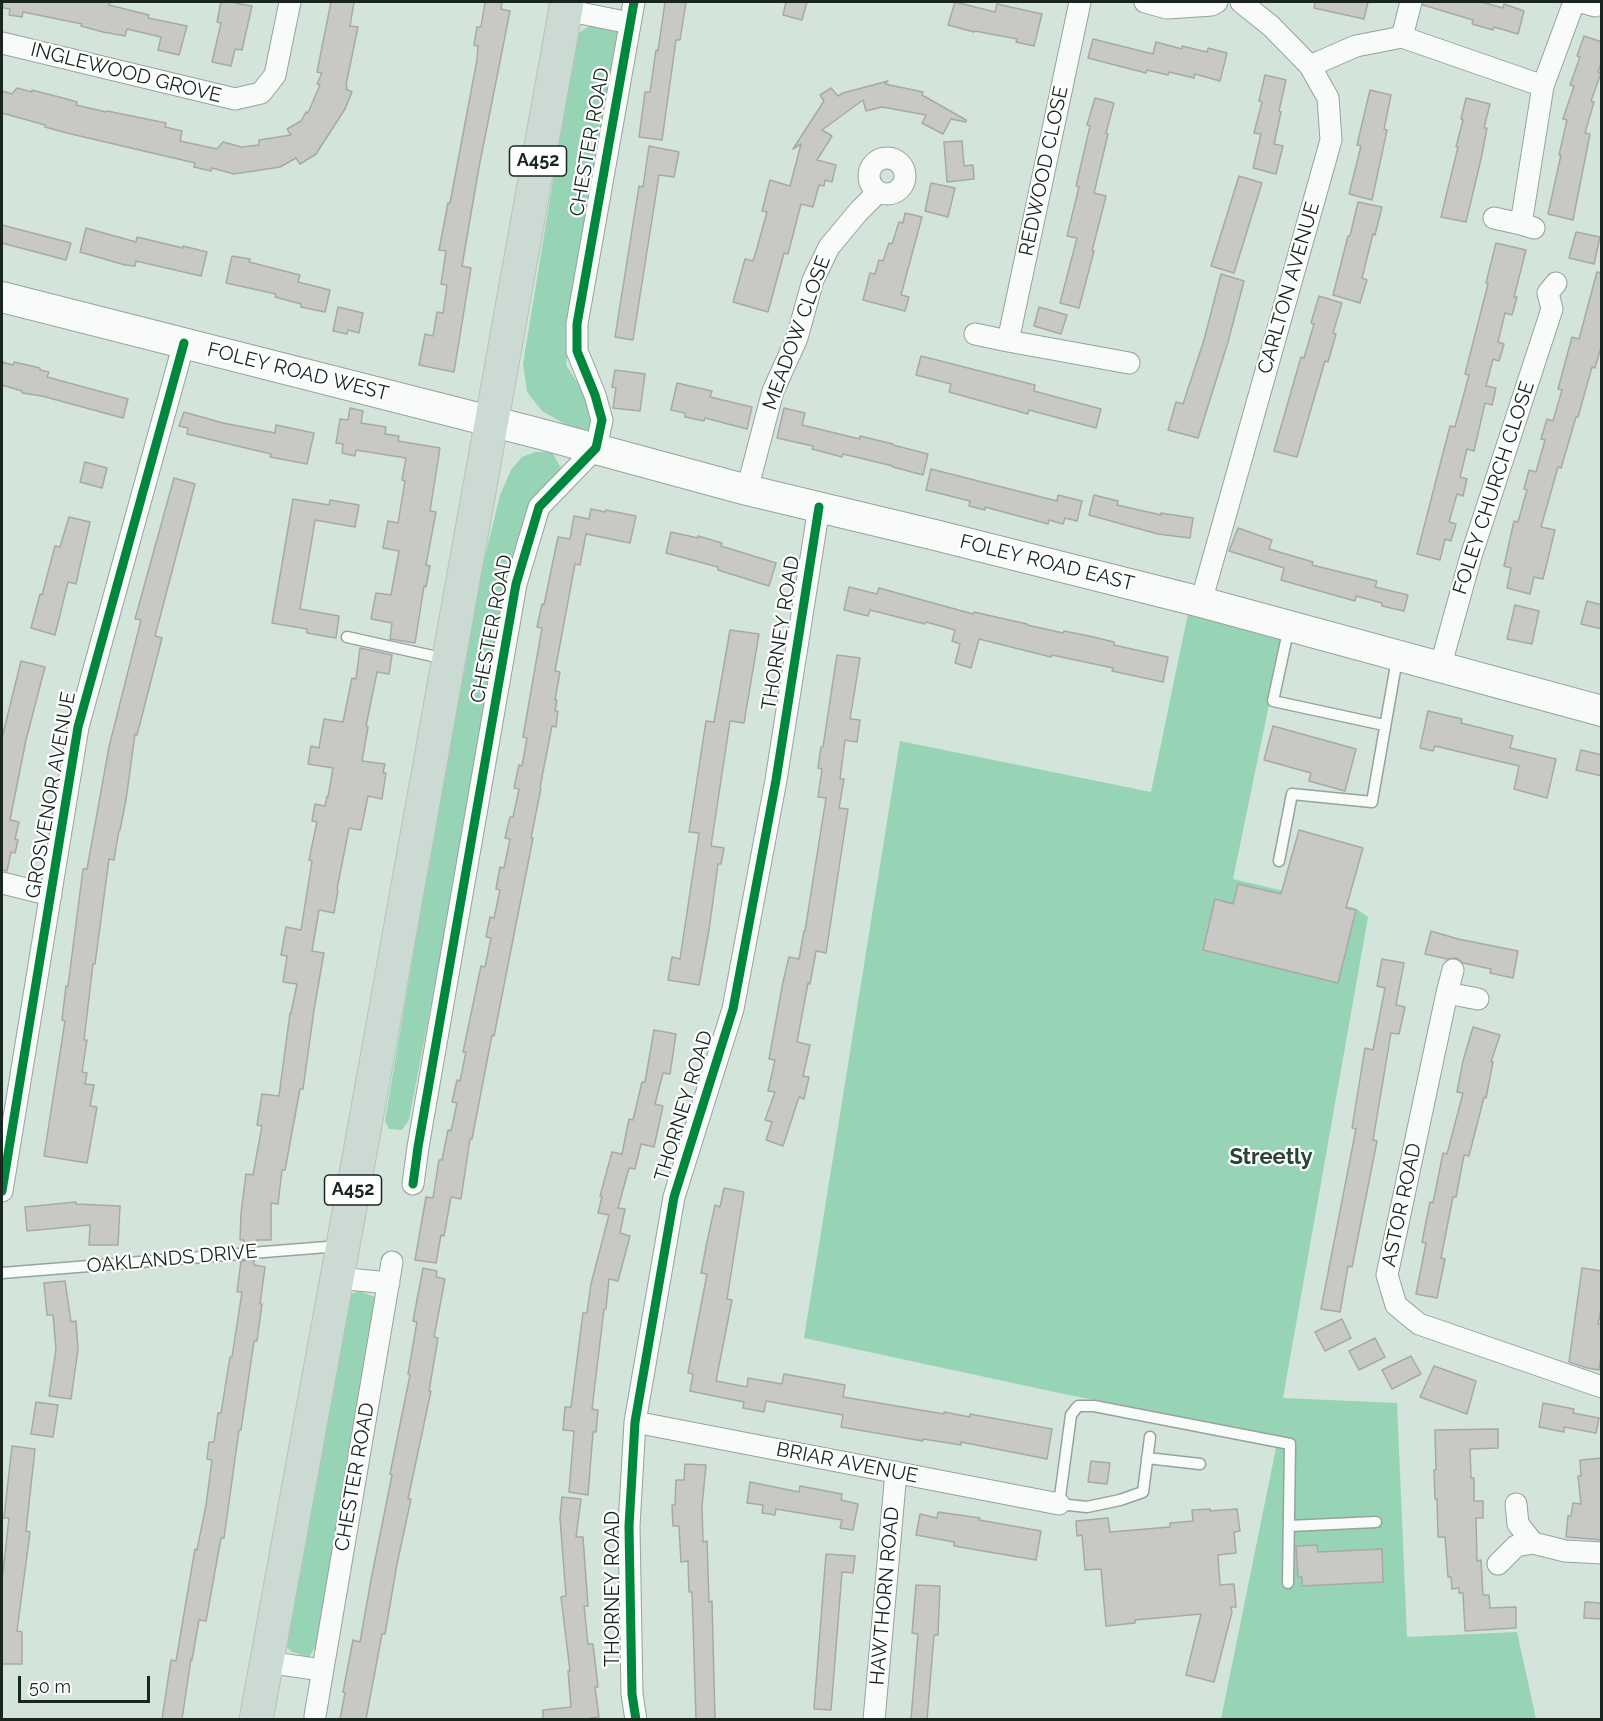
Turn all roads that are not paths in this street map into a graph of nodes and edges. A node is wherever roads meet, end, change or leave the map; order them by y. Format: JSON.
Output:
{"nodes":[{"id":1,"x":290,"y":2,"type":"edge"},
{"id":2,"x":634,"y":2,"type":"edge"},
{"id":3,"x":1080,"y":2,"type":"edge"},
{"id":4,"x":1145,"y":2,"type":"edge"},
{"id":5,"x":1217,"y":2,"type":"edge"},
{"id":6,"x":1240,"y":2,"type":"edge"},
{"id":7,"x":1411,"y":2,"type":"edge"},
{"id":8,"x":1584,"y":3,"type":"edge"},
{"id":9,"x":566,"y":6,"type":"edge"},
{"id":10,"x":630,"y":23,"type":"junction"},
{"id":11,"x":1402,"y":37,"type":"junction"},
{"id":12,"x":2,"y":43,"type":"edge"},
{"id":13,"x":1310,"y":66,"type":"junction"},
{"id":14,"x":1543,"y":86,"type":"junction"},
{"id":15,"x":877,"y":193,"type":"dead end"},
{"id":16,"x":1494,"y":218,"type":"dead end"},
{"id":17,"x":1556,"y":283,"type":"dead end"},
{"id":18,"x":2,"y":297,"type":"edge"},
{"id":19,"x":975,"y":334,"type":"dead end"},
{"id":20,"x":1008,"y":341,"type":"junction"},
{"id":21,"x":184,"y":343,"type":"junction"},
{"id":22,"x":1129,"y":363,"type":"dead end"},
{"id":23,"x":490,"y":421,"type":"junction"},
{"id":24,"x":596,"y":448,"type":"junction"},
{"id":25,"x":747,"y":489,"type":"junction"},
{"id":26,"x":819,"y":507,"type":"junction"},
{"id":27,"x":1201,"y":602,"type":"junction"},
{"id":28,"x":1289,"y":626,"type":"junction"},
{"id":29,"x":347,"y":636,"type":"dead end"},
{"id":30,"x":1397,"y":655,"type":"junction"},
{"id":31,"x":449,"y":660,"type":"junction"},
{"id":32,"x":1440,"y":668,"type":"junction"},
{"id":33,"x":1602,"y":711,"type":"edge"},
{"id":34,"x":1384,"y":725,"type":"junction"},
{"id":35,"x":1279,"y":861,"type":"dead end"},
{"id":36,"x":2,"y":883,"type":"edge"},
{"id":37,"x":51,"y":895,"type":"junction"},
{"id":38,"x":1453,"y":970,"type":"dead end"},
{"id":39,"x":1447,"y":993,"type":"junction"},
{"id":40,"x":1478,"y":999,"type":"dead end"},
{"id":41,"x":413,"y":1184,"type":"dead end"},
{"id":42,"x":2,"y":1191,"type":"edge"},
{"id":43,"x":342,"y":1246,"type":"junction"},
{"id":44,"x":392,"y":1262,"type":"dead end"},
{"id":45,"x":2,"y":1273,"type":"edge"},
{"id":46,"x":337,"y":1278,"type":"junction"},
{"id":47,"x":389,"y":1283,"type":"junction"},
{"id":48,"x":1602,"y":1387,"type":"edge"},
{"id":49,"x":635,"y":1422,"type":"junction"},
{"id":50,"x":1150,"y":1437,"type":"dead end"},
{"id":51,"x":1147,"y":1458,"type":"junction"},
{"id":52,"x":1200,"y":1464,"type":"dead end"},
{"id":53,"x":896,"y":1472,"type":"junction"},
{"id":54,"x":1059,"y":1504,"type":"junction"},
{"id":55,"x":1516,"y":1504,"type":"dead end"},
{"id":56,"x":1376,"y":1522,"type":"dead end"},
{"id":57,"x":1289,"y":1526,"type":"junction"},
{"id":58,"x":1533,"y":1543,"type":"junction"},
{"id":59,"x":1602,"y":1553,"type":"edge"},
{"id":60,"x":1498,"y":1564,"type":"dead end"},
{"id":61,"x":1288,"y":1583,"type":"dead end"},
{"id":62,"x":266,"y":1662,"type":"junction"},
{"id":63,"x":322,"y":1670,"type":"junction"},
{"id":64,"x":315,"y":1716,"type":"dead end"},
{"id":65,"x":256,"y":1719,"type":"edge"},
{"id":66,"x":636,"y":1719,"type":"edge"},
{"id":67,"x":873,"y":1719,"type":"edge"}],
"edges":[{"from":1,"to":12,"type":"street","name":"INGLEWOOD GROVE"},
{"from":2,"to":10,"type":"street","name":"CHESTER ROAD"},
{"from":3,"to":20,"type":"street","name":"REDWOOD CLOSE"},
{"from":4,"to":5,"type":"street"},
{"from":6,"to":13,"type":"street","name":"CARLTON AVENUE"},
{"from":7,"to":11,"type":"street"},
{"from":8,"to":14,"type":"street"},
{"from":9,"to":10,"type":"street","name":"CHESTER ROAD"},
{"from":9,"to":23,"type":"highway","name":"CHESTER ROAD","number":"A452"},
{"from":10,"to":24,"type":"street","name":"CHESTER ROAD"},
{"from":11,"to":13,"type":"street"},
{"from":11,"to":14,"type":"street"},
{"from":13,"to":27,"type":"street","name":"CARLTON AVENUE"},
{"from":14,"to":16,"type":"street"},
{"from":15,"to":25,"type":"street","name":"MEADOW CLOSE"},
{"from":17,"to":32,"type":"street","name":"FOLEY CHURCH CLOSE"},
{"from":18,"to":21,"type":"main road","name":"FOLEY ROAD WEST"},
{"from":19,"to":20,"type":"street"},
{"from":20,"to":22,"type":"street"},
{"from":21,"to":23,"type":"main road","name":"FOLEY ROAD WEST"},
{"from":21,"to":37,"type":"street","name":"GROSVENOR AVENUE"},
{"from":23,"to":24,"type":"main road","name":"FOLEY ROAD EAST"},
{"from":23,"to":31,"type":"highway","name":"CHESTER ROAD","number":"A452"},
{"from":24,"to":25,"type":"main road","name":"FOLEY ROAD EAST"},
{"from":24,"to":41,"type":"street","name":"CHESTER ROAD"},
{"from":25,"to":26,"type":"main road","name":"FOLEY ROAD EAST"},
{"from":26,"to":27,"type":"main road","name":"FOLEY ROAD EAST"},
{"from":26,"to":49,"type":"street","name":"THORNEY ROAD"},
{"from":27,"to":28,"type":"main road","name":"FOLEY ROAD EAST"},
{"from":28,"to":30,"type":"main road","name":"FOLEY ROAD EAST"},
{"from":28,"to":34,"type":"lane"},
{"from":29,"to":31,"type":"lane"},
{"from":30,"to":32,"type":"main road","name":"FOLEY ROAD EAST"},
{"from":30,"to":34,"type":"lane"},
{"from":31,"to":43,"type":"highway","name":"CHESTER ROAD","number":"A452"},
{"from":32,"to":33,"type":"main road","name":"FOLEY ROAD EAST"},
{"from":34,"to":35,"type":"lane"},
{"from":36,"to":37,"type":"street"},
{"from":37,"to":42,"type":"street","name":"GROSVENOR AVENUE"},
{"from":38,"to":39,"type":"street","name":"ASTOR ROAD"},
{"from":39,"to":40,"type":"street"},
{"from":39,"to":48,"type":"street","name":"ASTOR ROAD"},
{"from":43,"to":45,"type":"lane","name":"OAKLANDS DRIVE"},
{"from":43,"to":46,"type":"highway","name":"CHESTER ROAD","number":"A452"},
{"from":44,"to":47,"type":"street","name":"CHESTER ROAD"},
{"from":46,"to":47,"type":"street"},
{"from":46,"to":62,"type":"highway","name":"CHESTER ROAD","number":"A452"},
{"from":47,"to":63,"type":"street","name":"CHESTER ROAD"},
{"from":49,"to":53,"type":"street","name":"BRIAR AVENUE"},
{"from":49,"to":66,"type":"street","name":"THORNEY ROAD"},
{"from":50,"to":51,"type":"lane"},
{"from":51,"to":52,"type":"lane"},
{"from":51,"to":54,"type":"lane"},
{"from":53,"to":54,"type":"street","name":"BRIAR AVENUE"},
{"from":53,"to":67,"type":"street","name":"HAWTHORN ROAD"},
{"from":54,"to":57,"type":"lane"},
{"from":55,"to":58,"type":"street"},
{"from":56,"to":57,"type":"lane"},
{"from":57,"to":61,"type":"lane"},
{"from":58,"to":59,"type":"street"},
{"from":58,"to":60,"type":"street"},
{"from":62,"to":63,"type":"street"},
{"from":62,"to":65,"type":"highway","name":"CHESTER ROAD","number":"A452"},
{"from":63,"to":64,"type":"street","name":"CHESTER ROAD"}]}
